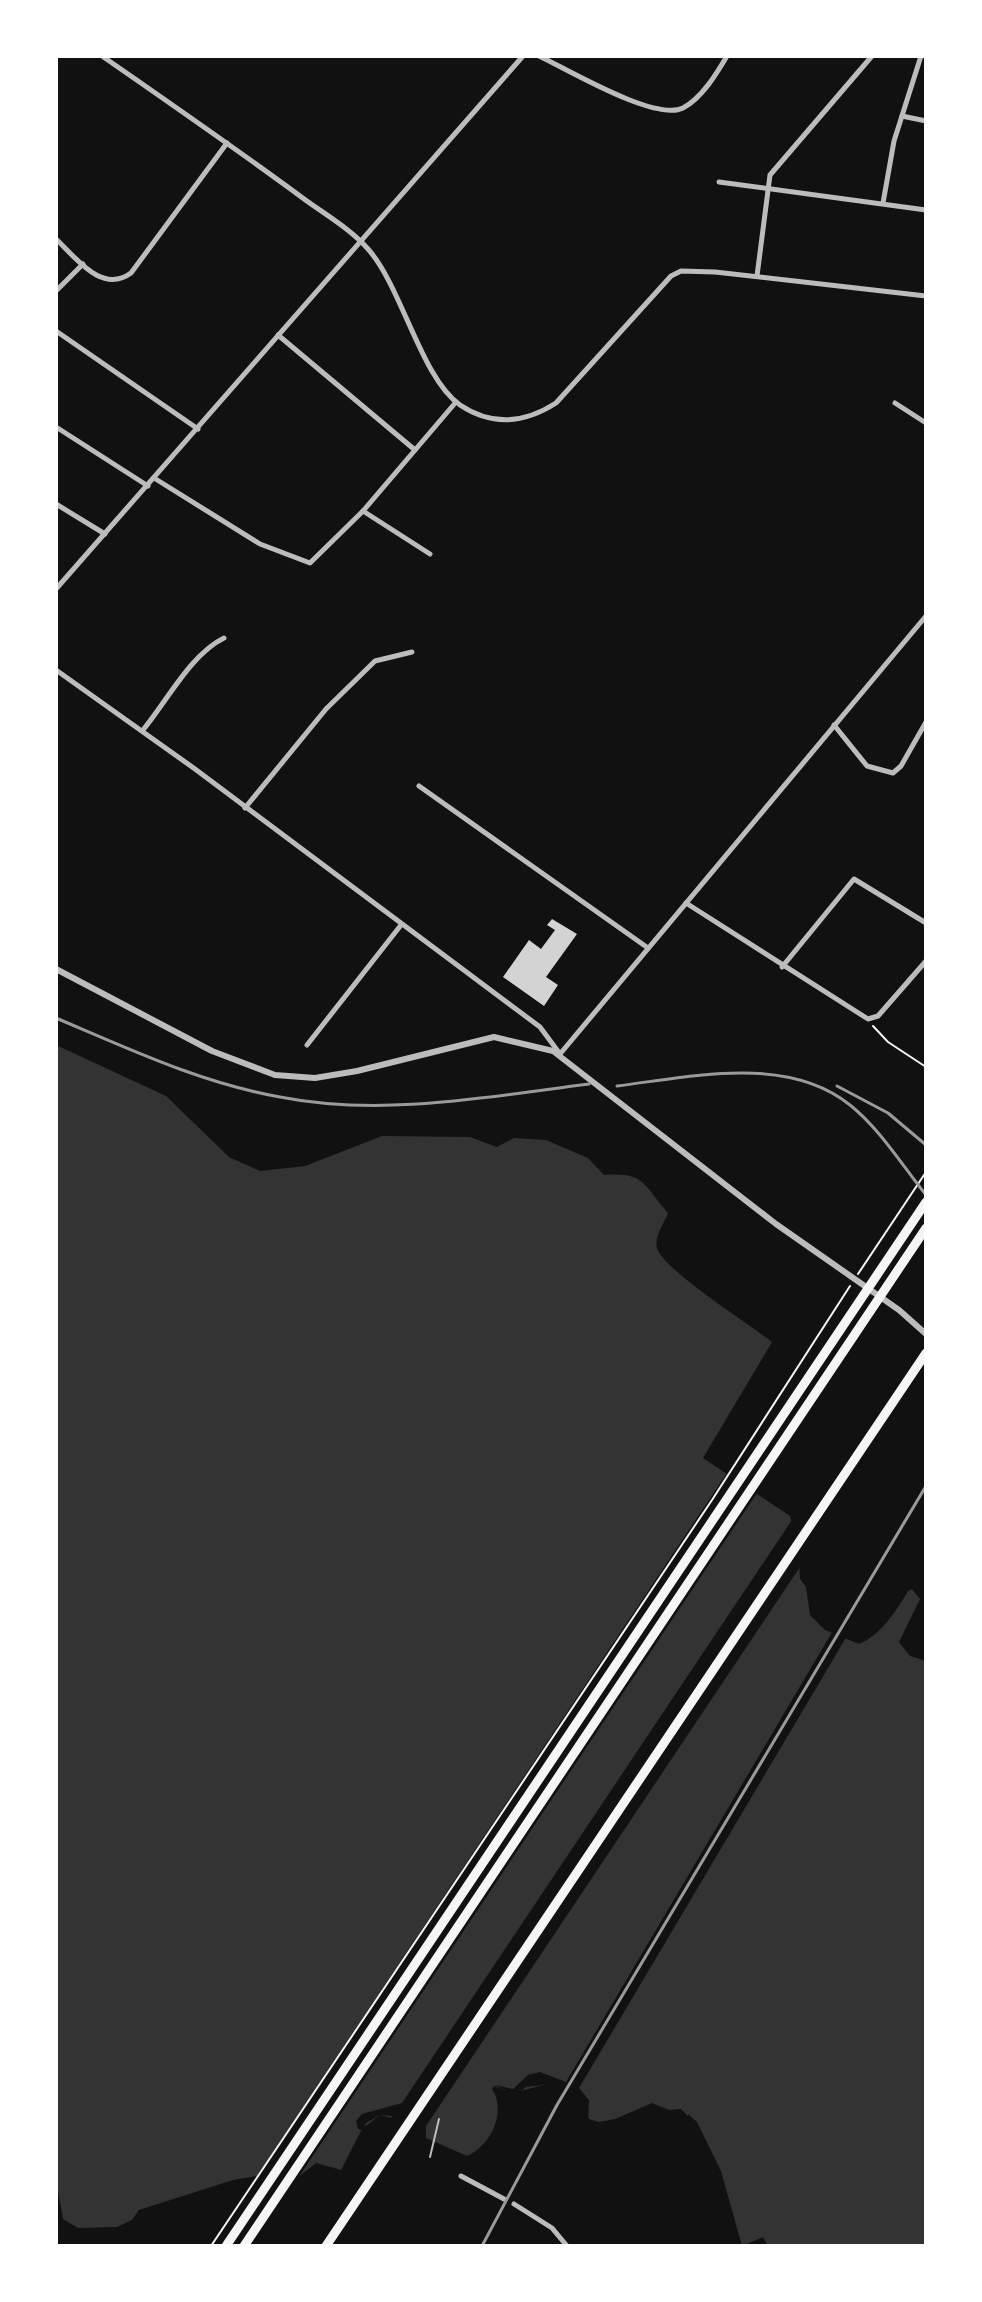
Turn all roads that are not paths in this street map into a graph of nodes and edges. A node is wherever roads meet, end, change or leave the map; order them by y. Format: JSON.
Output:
{"nodes":[{"id":1,"x":102,"y":56,"type":"edge"},
{"id":2,"x":523,"y":56,"type":"edge"},
{"id":3,"x":539,"y":56,"type":"edge"},
{"id":4,"x":727,"y":56,"type":"edge"},
{"id":5,"x":872,"y":56,"type":"edge"},
{"id":6,"x":921,"y":56,"type":"edge"},
{"id":7,"x":902,"y":116,"type":"junction"},
{"id":8,"x":926,"y":121,"type":"edge"},
{"id":9,"x":227,"y":143,"type":"junction"},
{"id":10,"x":719,"y":182,"type":"dead end"},
{"id":11,"x":768,"y":188,"type":"junction"},
{"id":12,"x":883,"y":203,"type":"junction"},
{"id":13,"x":926,"y":210,"type":"edge"},
{"id":14,"x":56,"y":239,"type":"edge"},
{"id":15,"x":360,"y":241,"type":"junction"},
{"id":16,"x":83,"y":264,"type":"junction"},
{"id":17,"x":757,"y":276,"type":"junction"},
{"id":18,"x":56,"y":291,"type":"edge"},
{"id":19,"x":926,"y":296,"type":"edge"},
{"id":20,"x":56,"y":331,"type":"edge"},
{"id":21,"x":278,"y":335,"type":"junction"},
{"id":22,"x":456,"y":402,"type":"junction"},
{"id":23,"x":895,"y":403,"type":"dead end"},
{"id":24,"x":926,"y":423,"type":"edge"},
{"id":25,"x":56,"y":427,"type":"edge"},
{"id":26,"x":198,"y":429,"type":"junction"},
{"id":27,"x":415,"y":450,"type":"junction"},
{"id":28,"x":154,"y":478,"type":"junction"},
{"id":29,"x":148,"y":486,"type":"junction"},
{"id":30,"x":56,"y":504,"type":"edge"},
{"id":31,"x":363,"y":511,"type":"junction"},
{"id":32,"x":105,"y":534,"type":"junction"},
{"id":33,"x":430,"y":554,"type":"dead end"},
{"id":34,"x":56,"y":589,"type":"edge"},
{"id":35,"x":926,"y":616,"type":"edge"},
{"id":36,"x":224,"y":638,"type":"dead end"},
{"id":37,"x":412,"y":652,"type":"dead end"},
{"id":38,"x":56,"y":670,"type":"edge"},
{"id":39,"x":926,"y":722,"type":"edge"},
{"id":40,"x":834,"y":725,"type":"junction"},
{"id":41,"x":143,"y":730,"type":"junction"},
{"id":42,"x":419,"y":786,"type":"dead end"},
{"id":43,"x":245,"y":808,"type":"junction"},
{"id":44,"x":686,"y":903,"type":"junction"},
{"id":45,"x":926,"y":923,"type":"edge"},
{"id":46,"x":401,"y":925,"type":"junction"},
{"id":47,"x":648,"y":948,"type":"junction"},
{"id":48,"x":926,"y":961,"type":"edge"},
{"id":49,"x":782,"y":967,"type":"junction"},
{"id":50,"x":56,"y":969,"type":"edge"},
{"id":51,"x":307,"y":1045,"type":"dead end"},
{"id":52,"x":560,"y":1054,"type":"junction"},
{"id":53,"x":926,"y":1202,"type":"edge"},
{"id":54,"x":926,"y":1228,"type":"edge"},
{"id":55,"x":926,"y":1334,"type":"edge"},
{"id":56,"x":926,"y":1353,"type":"edge"},
{"id":57,"x":439,"y":2119,"type":"dead end"},
{"id":58,"x":430,"y":2157,"type":"dead end"},
{"id":59,"x":461,"y":2176,"type":"dead end"},
{"id":60,"x":504,"y":2199,"type":"dead end"},
{"id":61,"x":514,"y":2204,"type":"dead end"},
{"id":62,"x":226,"y":2246,"type":"edge"},
{"id":63,"x":244,"y":2246,"type":"edge"},
{"id":64,"x":326,"y":2246,"type":"edge"},
{"id":65,"x":567,"y":2246,"type":"edge"}],
"edges":[{"from":1,"to":9,"type":"street"},
{"from":2,"to":15,"type":"street"},
{"from":3,"to":4,"type":"street"},
{"from":5,"to":11,"type":"street"},
{"from":6,"to":7,"type":"street"},
{"from":7,"to":8,"type":"street"},
{"from":7,"to":12,"type":"street"},
{"from":9,"to":15,"type":"street"},
{"from":9,"to":16,"type":"street"},
{"from":10,"to":11,"type":"street"},
{"from":11,"to":12,"type":"street"},
{"from":11,"to":17,"type":"street"},
{"from":12,"to":13,"type":"street"},
{"from":14,"to":16,"type":"street"},
{"from":15,"to":21,"type":"street"},
{"from":15,"to":22,"type":"street"},
{"from":16,"to":18,"type":"street"},
{"from":17,"to":19,"type":"street"},
{"from":17,"to":22,"type":"street"},
{"from":20,"to":26,"type":"street"},
{"from":21,"to":26,"type":"street"},
{"from":21,"to":27,"type":"street"},
{"from":22,"to":27,"type":"street"},
{"from":23,"to":24,"type":"street"},
{"from":25,"to":29,"type":"street"},
{"from":26,"to":28,"type":"street"},
{"from":27,"to":31,"type":"street"},
{"from":28,"to":29,"type":"street"},
{"from":28,"to":31,"type":"street"},
{"from":29,"to":32,"type":"street"},
{"from":30,"to":32,"type":"street"},
{"from":31,"to":33,"type":"street"},
{"from":32,"to":34,"type":"street"},
{"from":35,"to":40,"type":"street"},
{"from":36,"to":41,"type":"street"},
{"from":37,"to":43,"type":"street"},
{"from":38,"to":41,"type":"street"},
{"from":39,"to":40,"type":"street"},
{"from":40,"to":44,"type":"street"},
{"from":41,"to":43,"type":"street"},
{"from":42,"to":47,"type":"street"},
{"from":43,"to":46,"type":"street"},
{"from":44,"to":47,"type":"street"},
{"from":44,"to":49,"type":"street"},
{"from":45,"to":49,"type":"street"},
{"from":46,"to":51,"type":"street"},
{"from":46,"to":52,"type":"street"},
{"from":47,"to":52,"type":"street"},
{"from":48,"to":49,"type":"street"},
{"from":50,"to":52,"type":"street"},
{"from":52,"to":55,"type":"street"},
{"from":53,"to":62,"type":"highway"},
{"from":54,"to":63,"type":"highway"},
{"from":56,"to":64,"type":"highway"},
{"from":57,"to":58,"type":"lane"},
{"from":59,"to":60,"type":"street"},
{"from":61,"to":65,"type":"street"}]}
